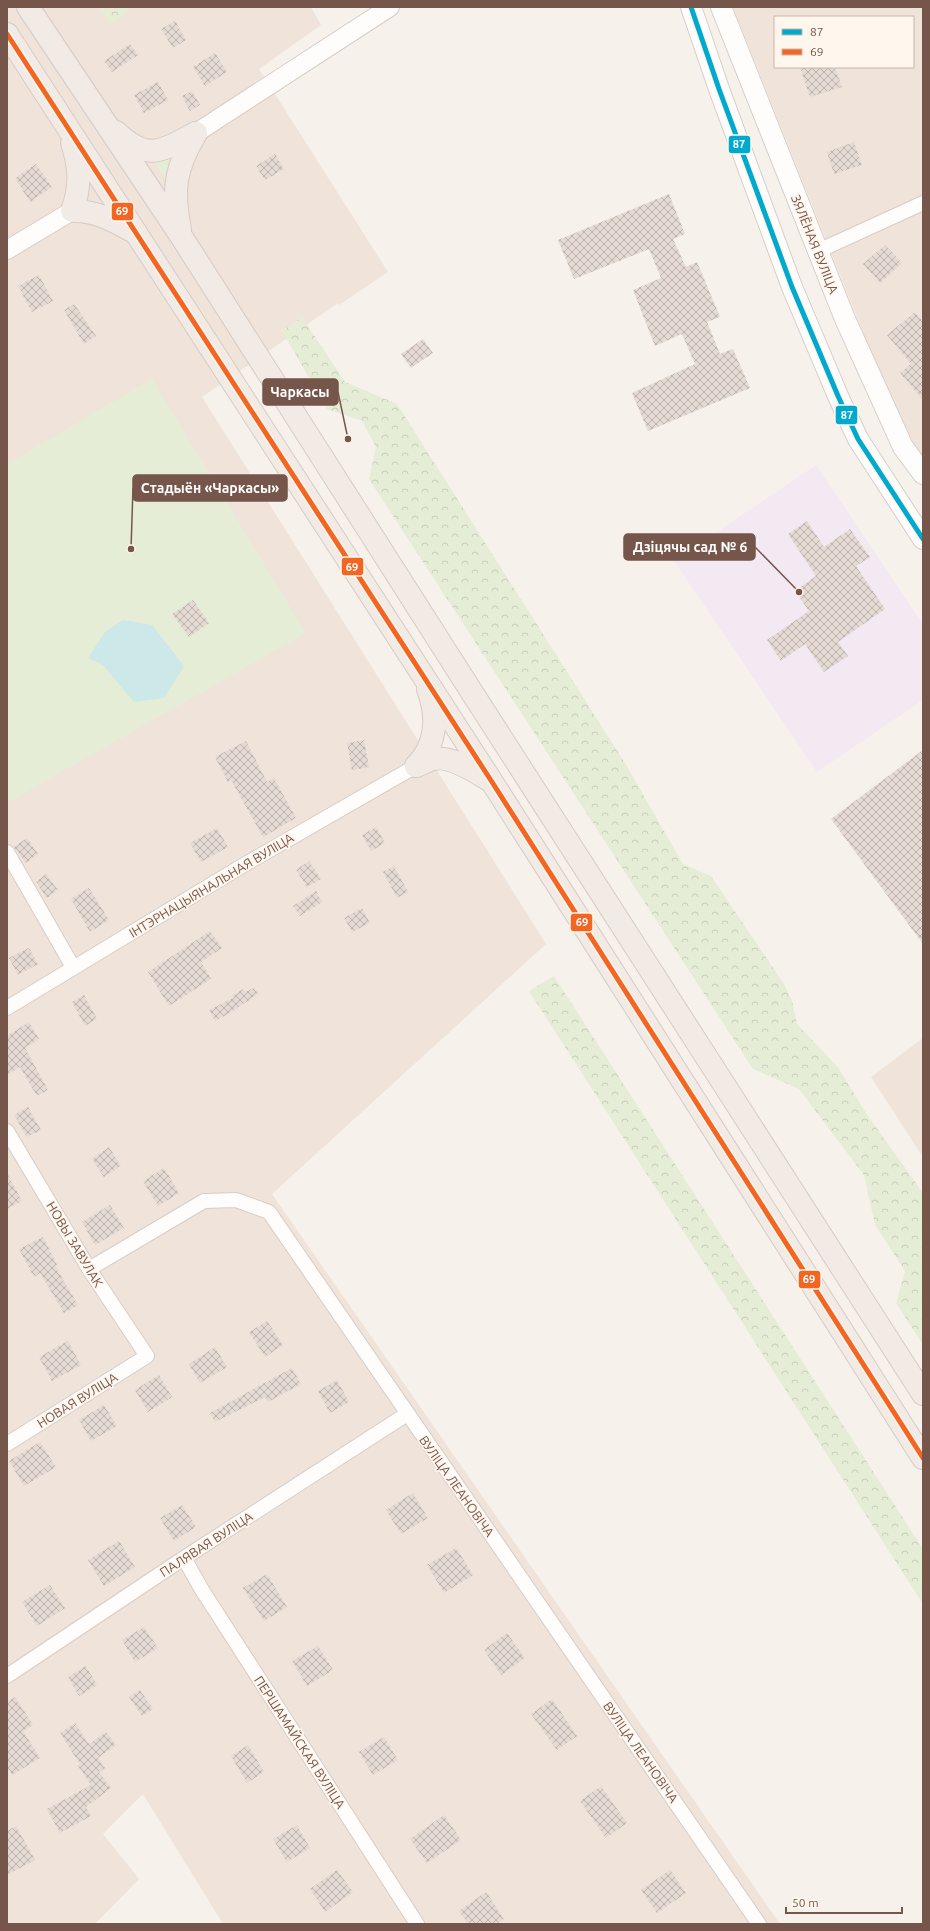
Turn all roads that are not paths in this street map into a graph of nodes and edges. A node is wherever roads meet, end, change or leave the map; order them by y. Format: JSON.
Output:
{"nodes":[{"id":1,"x":28,"y":7,"type":"edge"},
{"id":2,"x":390,"y":7,"type":"edge"},
{"id":3,"x":691,"y":7,"type":"edge"},
{"id":4,"x":721,"y":7,"type":"edge"},
{"id":5,"x":7,"y":34,"type":"edge"},
{"id":6,"x":99,"y":116,"type":"junction"},
{"id":7,"x":64,"y":121,"type":"junction"},
{"id":8,"x":196,"y":133,"type":"junction"},
{"id":9,"x":923,"y":203,"type":"edge"},
{"id":10,"x":72,"y":211,"type":"junction"},
{"id":11,"x":137,"y":233,"type":"junction"},
{"id":12,"x":181,"y":236,"type":"junction"},
{"id":13,"x":7,"y":250,"type":"edge"},
{"id":14,"x":818,"y":251,"type":"junction"},
{"id":15,"x":923,"y":474,"type":"edge"},
{"id":16,"x":923,"y":539,"type":"edge"},
{"id":17,"x":421,"y":671,"type":"junction"},
{"id":18,"x":416,"y":766,"type":"junction"},
{"id":19,"x":492,"y":782,"type":"junction"},
{"id":20,"x":7,"y":852,"type":"edge"},
{"id":21,"x":73,"y":967,"type":"junction"},
{"id":22,"x":7,"y":1008,"type":"edge"},
{"id":23,"x":7,"y":1131,"type":"edge"},
{"id":24,"x":89,"y":1269,"type":"junction"},
{"id":25,"x":147,"y":1356,"type":"joint"},
{"id":26,"x":923,"y":1394,"type":"edge"},
{"id":27,"x":407,"y":1414,"type":"junction"},
{"id":28,"x":7,"y":1444,"type":"edge"},
{"id":29,"x":923,"y":1458,"type":"edge"},
{"id":30,"x":184,"y":1558,"type":"junction"},
{"id":31,"x":7,"y":1676,"type":"edge"},
{"id":32,"x":417,"y":1924,"type":"edge"},
{"id":33,"x":759,"y":1924,"type":"edge"}],
"edges":[{"from":1,"to":6,"type":"highway"},
{"from":2,"to":8,"type":"street"},
{"from":3,"to":16,"type":"main road"},
{"from":4,"to":14,"type":"main road","name":"ЗЯЛЁНАЯ ВУЛІЦА"},
{"from":5,"to":7,"type":"highway"},
{"from":6,"to":8,"type":"highway"},
{"from":6,"to":12,"type":"highway"},
{"from":7,"to":10,"type":"highway"},
{"from":7,"to":11,"type":"highway"},
{"from":8,"to":12,"type":"highway"},
{"from":9,"to":14,"type":"street"},
{"from":10,"to":11,"type":"highway"},
{"from":10,"to":13,"type":"street"},
{"from":11,"to":17,"type":"highway"},
{"from":12,"to":26,"type":"highway"},
{"from":14,"to":15,"type":"main road","name":"ЗЯЛЁНАЯ ВУЛІЦА"},
{"from":17,"to":18,"type":"highway"},
{"from":17,"to":19,"type":"highway"},
{"from":18,"to":19,"type":"highway"},
{"from":18,"to":21,"type":"street","name":"ІНТЭРНАЦЫЯНАЛЬНАЯ ВУЛІЦА"},
{"from":19,"to":29,"type":"highway"},
{"from":20,"to":21,"type":"street"},
{"from":21,"to":22,"type":"street","name":"ІНТЭРНАЦЫЯНАЛЬНАЯ ВУЛІЦА"},
{"from":23,"to":24,"type":"street","name":"НОВЫ ЗАВУЛАК"},
{"from":24,"to":25,"type":"street","name":"НОВЫ ЗАВУЛАК"},
{"from":24,"to":27,"type":"street","name":"ВУЛІЦА ЛЕАНОВІЧА"},
{"from":25,"to":28,"type":"street","name":"НОВАЯ ВУЛІЦА"},
{"from":27,"to":30,"type":"street","name":"ПАЛЯВАЯ ВУЛІЦА"},
{"from":27,"to":33,"type":"street","name":"ВУЛІЦА ЛЕАНОВІЧА"},
{"from":30,"to":31,"type":"street","name":"ПАЛЯВАЯ ВУЛІЦА"},
{"from":30,"to":32,"type":"street","name":"ПЕРШАМАЙСКАЯ ВУЛІЦА"}]}
